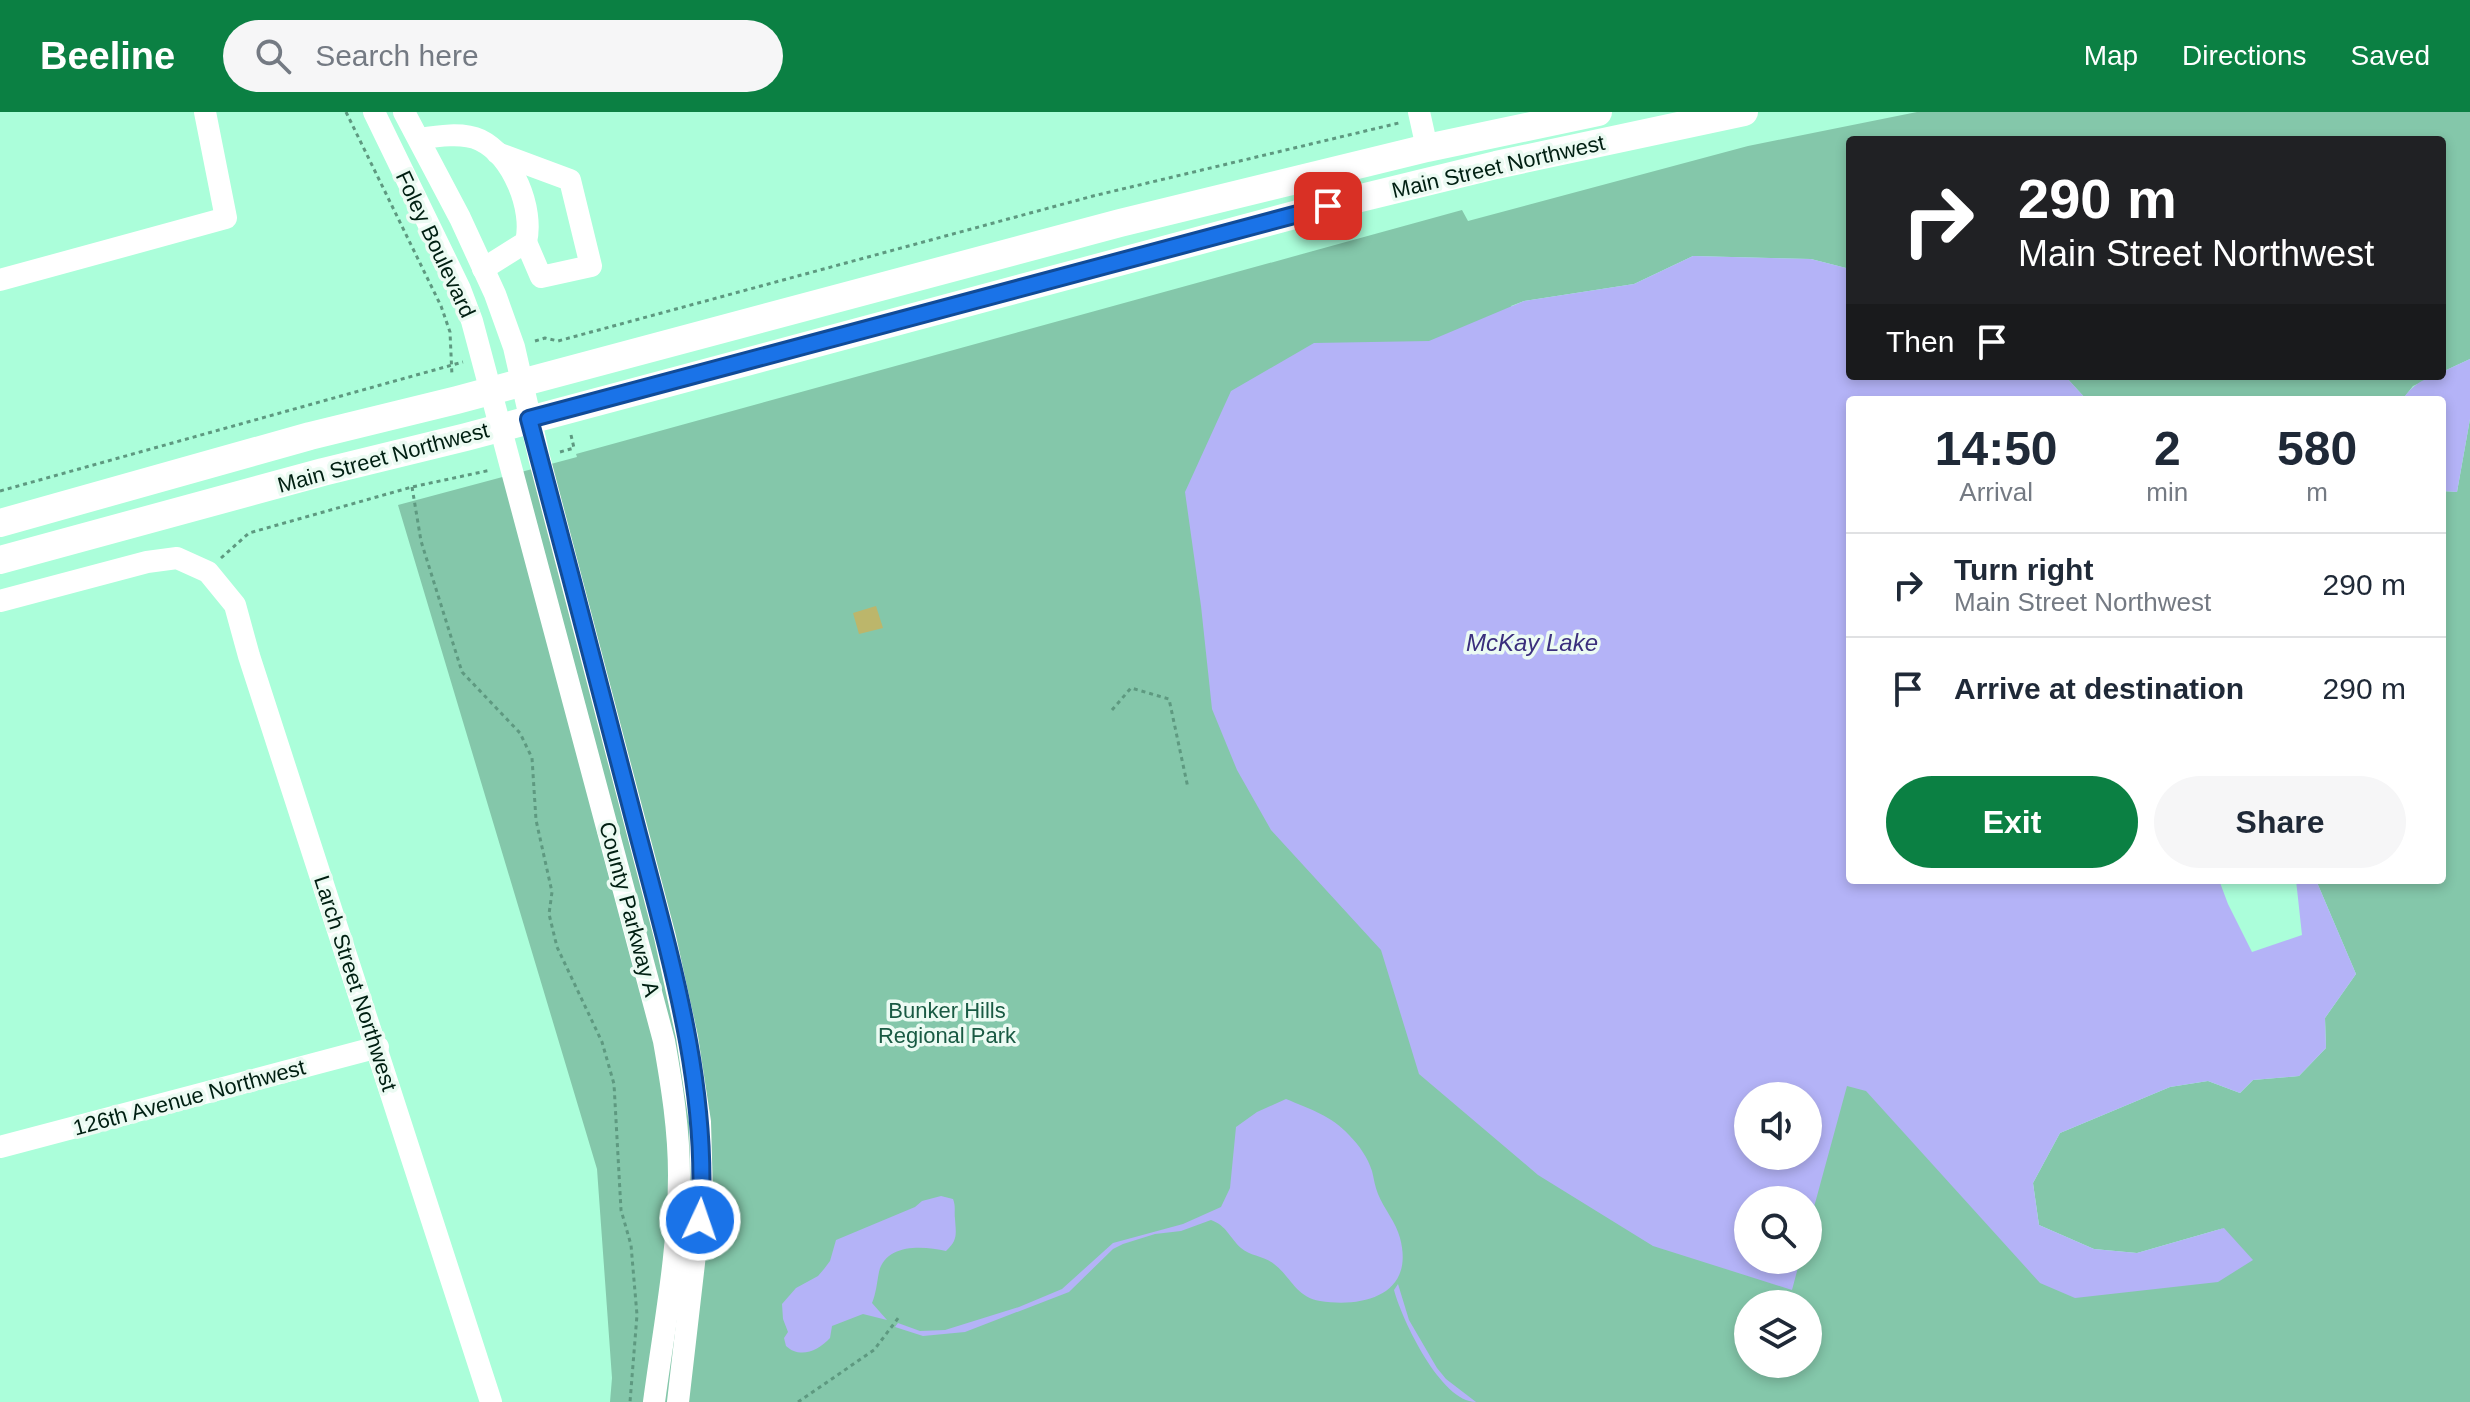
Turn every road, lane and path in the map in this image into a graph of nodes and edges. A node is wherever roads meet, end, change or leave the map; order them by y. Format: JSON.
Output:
{"nodes":[{"id":1,"x":205,"y":112,"type":"edge"},
{"id":2,"x":346,"y":112,"type":"edge"},
{"id":3,"x":374,"y":112,"type":"edge"},
{"id":4,"x":404,"y":112,"type":"edge"},
{"id":5,"x":1598,"y":112,"type":"edge"},
{"id":6,"x":1744,"y":112,"type":"edge"},
{"id":7,"x":1411,"y":117,"type":"edge"},
{"id":8,"x":419,"y":139,"type":"junction"},
{"id":9,"x":1427,"y":148,"type":"junction"},
{"id":10,"x":497,"y":153,"type":"junction"},
{"id":11,"x":526,"y":242,"type":"junction"},
{"id":12,"x":483,"y":269,"type":"junction"},
{"id":13,"x":0,"y":280,"type":"edge"},
{"id":14,"x":545,"y":338,"type":"dead end"},
{"id":15,"x":522,"y":382,"type":"junction"},
{"id":16,"x":490,"y":390,"type":"junction"},
{"id":17,"x":529,"y":419,"type":"junction"},
{"id":18,"x":499,"y":426,"type":"junction"},
{"id":19,"x":476,"y":472,"type":"dead end"},
{"id":20,"x":412,"y":487,"type":"junction"},
{"id":21,"x":0,"y":491,"type":"edge"},
{"id":22,"x":0,"y":523,"type":"edge"},
{"id":23,"x":0,"y":560,"type":"edge"},
{"id":24,"x":208,"y":572,"type":"junction"},
{"id":25,"x":0,"y":601,"type":"edge"},
{"id":26,"x":1112,"y":710,"type":"dead end"},
{"id":27,"x":1188,"y":788,"type":"dead end"},
{"id":28,"x":378,"y":1047,"type":"junction"},
{"id":29,"x":0,"y":1147,"type":"edge"},
{"id":30,"x":899,"y":1317,"type":"dead end"},
{"id":31,"x":491,"y":1402,"type":"edge"},
{"id":32,"x":630,"y":1402,"type":"edge"},
{"id":33,"x":654,"y":1402,"type":"edge"},
{"id":34,"x":678,"y":1402,"type":"edge"},
{"id":35,"x":798,"y":1402,"type":"edge"}],
"edges":[{"from":1,"to":13,"type":"street"},
{"from":2,"to":21,"type":"path"},
{"from":3,"to":16,"type":"street","name":"Foley Boulevard"},
{"from":4,"to":8,"type":"street","name":"Foley Boulevard"},
{"from":5,"to":9,"type":"main road","name":"Main Street Northwest"},
{"from":6,"to":17,"type":"main road","name":"Main Street Northwest"},
{"from":7,"to":9,"type":"street"},
{"from":7,"to":14,"type":"path"},
{"from":8,"to":10,"type":"street"},
{"from":8,"to":12,"type":"street","name":"Foley Boulevard"},
{"from":9,"to":15,"type":"main road","name":"Main Street Northwest"},
{"from":10,"to":11,"type":"street"},
{"from":10,"to":11,"type":"street"},
{"from":11,"to":12,"type":"street"},
{"from":12,"to":15,"type":"street","name":"Foley Boulevard"},
{"from":15,"to":16,"type":"main road","name":"Main Street Northwest"},
{"from":15,"to":17,"type":"street","name":"Foley Boulevard"},
{"from":16,"to":18,"type":"street","name":"Foley Boulevard"},
{"from":16,"to":22,"type":"main road","name":"Main Street Northwest"},
{"from":17,"to":18,"type":"main road","name":"Main Street Northwest"},
{"from":17,"to":34,"type":"street","name":"County Parkway A"},
{"from":18,"to":23,"type":"main road","name":"Main Street Northwest"},
{"from":18,"to":33,"type":"street","name":"County Parkway A"},
{"from":19,"to":20,"type":"path"},
{"from":20,"to":24,"type":"path"},
{"from":20,"to":32,"type":"path"},
{"from":24,"to":25,"type":"street"},
{"from":24,"to":28,"type":"street","name":"Larch Street Northwest"},
{"from":26,"to":27,"type":"path"},
{"from":28,"to":29,"type":"street","name":"126th Avenue Northwest"},
{"from":28,"to":31,"type":"street","name":"Larch Street Northwest"},
{"from":30,"to":35,"type":"path"}]}
